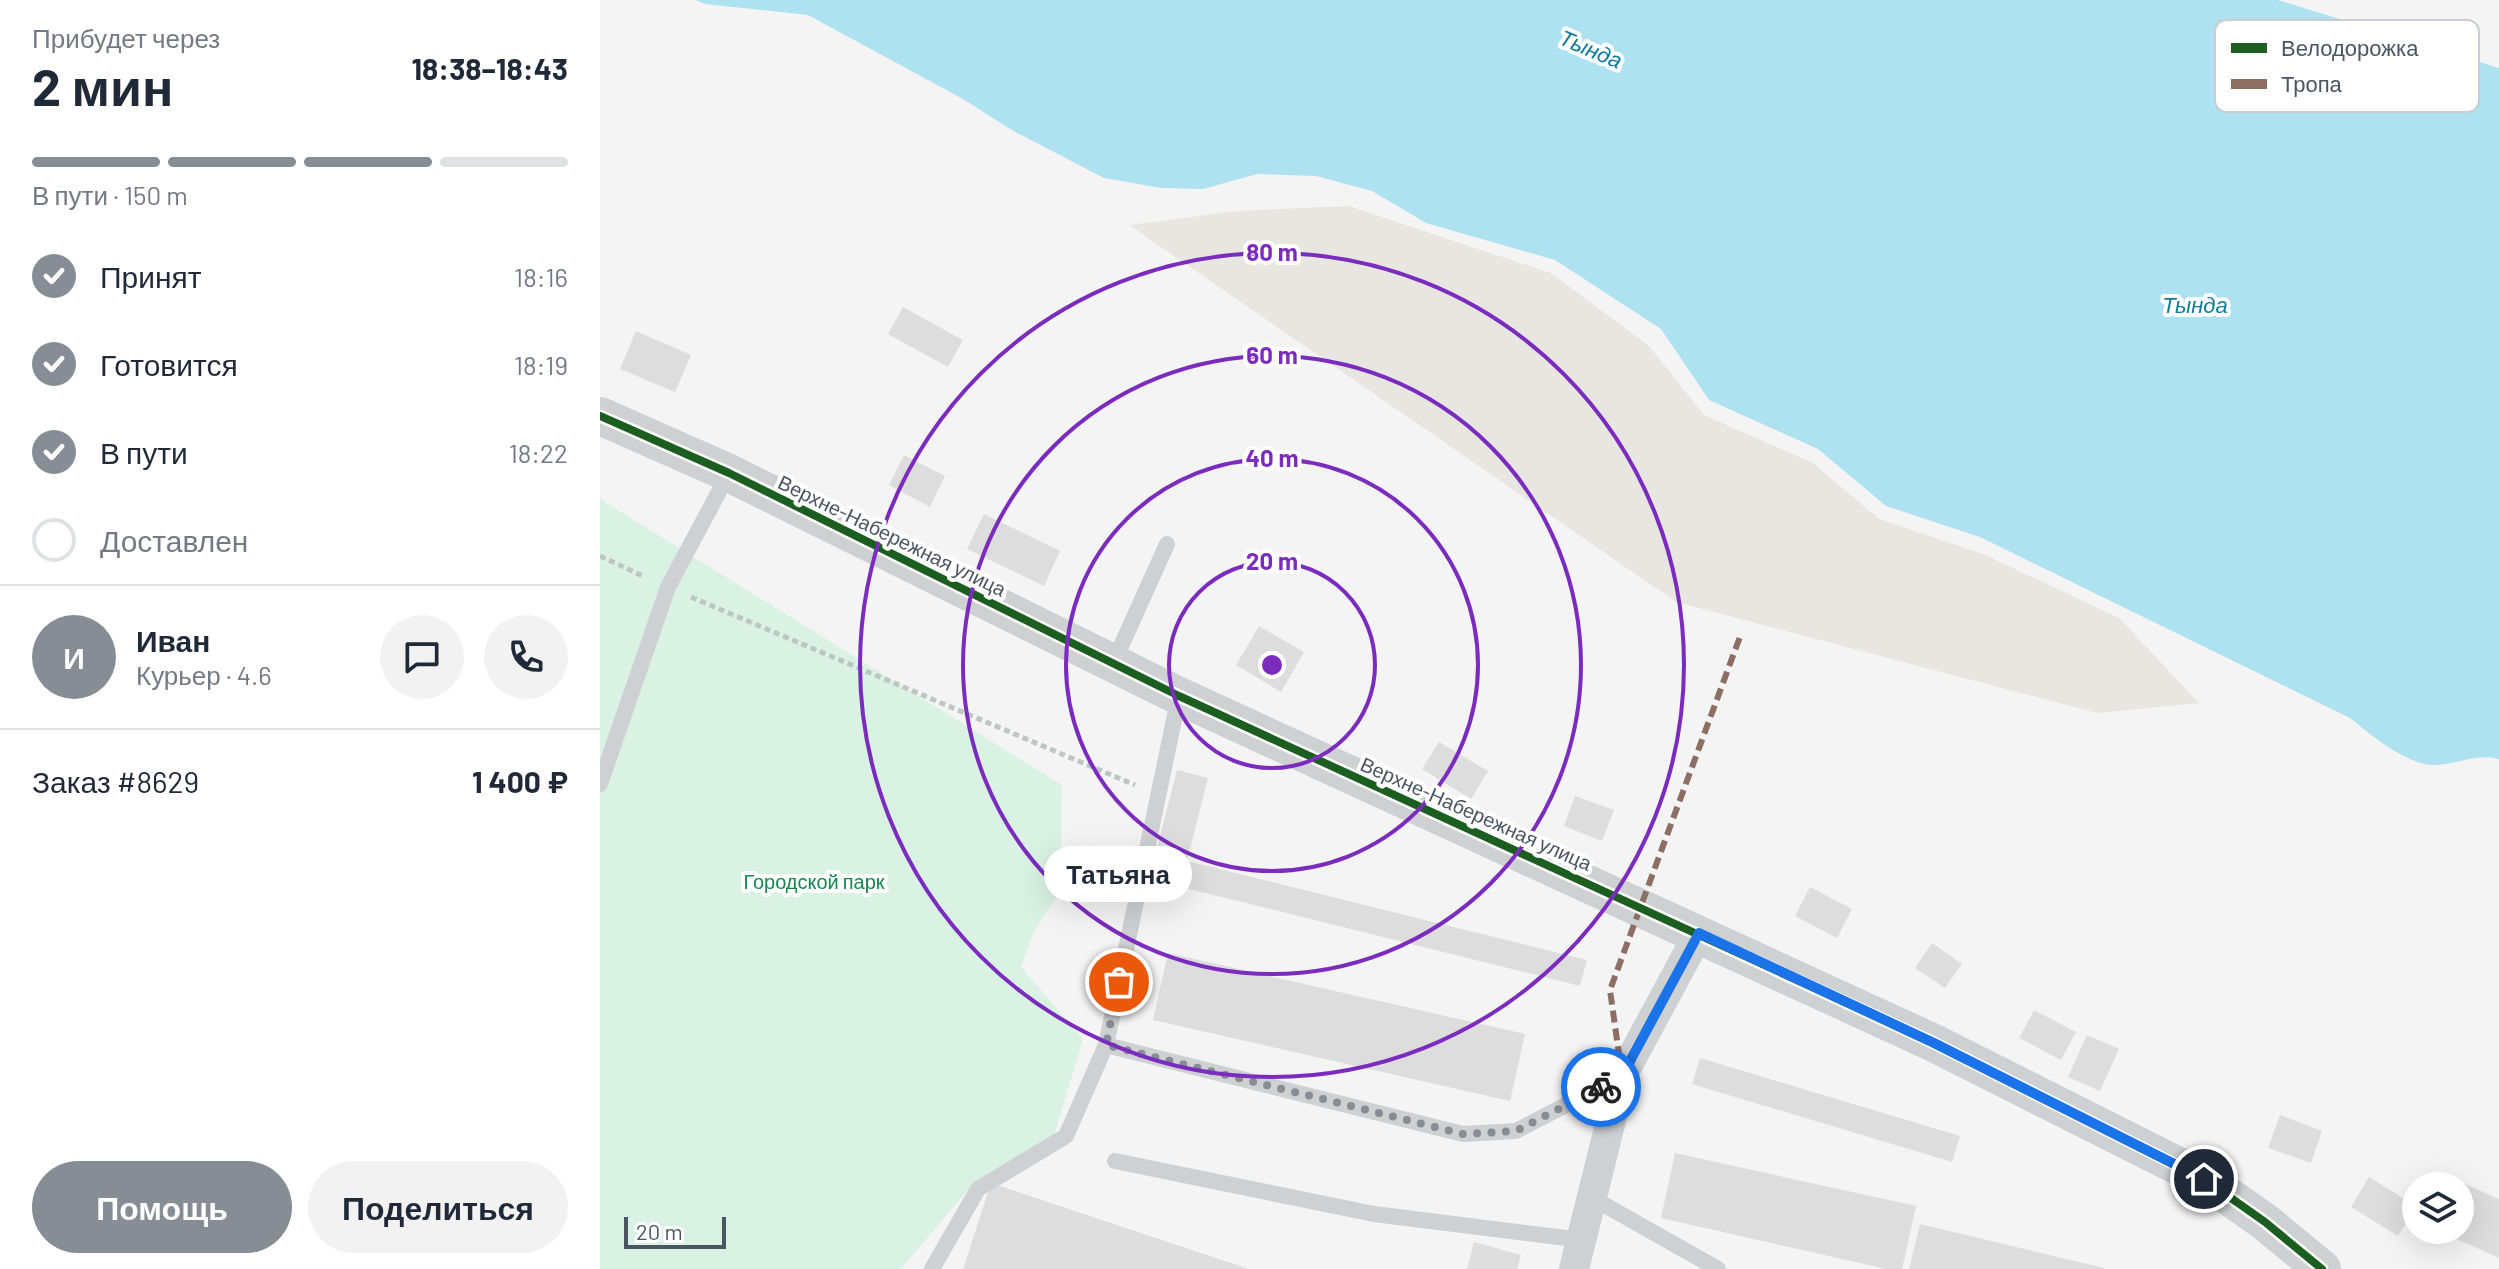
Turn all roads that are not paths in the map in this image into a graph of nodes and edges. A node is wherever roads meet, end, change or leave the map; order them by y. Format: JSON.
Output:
{"nodes":[{"id":1,"x":600,"y":416,"type":"edge"},
{"id":2,"x":729,"y":473,"type":"junction"},
{"id":3,"x":1167,"y":544,"type":"dead end"},
{"id":4,"x":1113,"y":664,"type":"junction"},
{"id":5,"x":1179,"y":696,"type":"junction"},
{"id":6,"x":600,"y":784,"type":"edge"},
{"id":7,"x":1699,"y":933,"type":"junction"},
{"id":8,"x":1106,"y":1045,"type":"junction"},
{"id":9,"x":1622,"y":1076,"type":"junction"},
{"id":10,"x":1115,"y":1161,"type":"dead end"},
{"id":11,"x":1594,"y":1199,"type":"junction"},
{"id":12,"x":1582,"y":1240,"type":"junction"},
{"id":13,"x":932,"y":1269,"type":"edge"},
{"id":14,"x":1574,"y":1269,"type":"edge"},
{"id":15,"x":1718,"y":1269,"type":"edge"},
{"id":16,"x":2322,"y":1269,"type":"edge"}],
"edges":[{"from":1,"to":2,"type":"street","name":"Верхне-Набережная улица"},
{"from":2,"to":4,"type":"street","name":"Верхне-Набережная улица"},
{"from":2,"to":6,"type":"lane"},
{"from":3,"to":4,"type":"lane"},
{"from":4,"to":5,"type":"street","name":"Верхне-Набережная улица"},
{"from":5,"to":7,"type":"street","name":"Верхне-Набережная улица"},
{"from":5,"to":8,"type":"lane"},
{"from":7,"to":9,"type":"street"},
{"from":7,"to":16,"type":"street","name":"Верхне-Набережная улица"},
{"from":8,"to":9,"type":"lane"},
{"from":8,"to":13,"type":"lane"},
{"from":9,"to":11,"type":"street"},
{"from":10,"to":12,"type":"lane"},
{"from":11,"to":12,"type":"street"},
{"from":11,"to":15,"type":"lane"},
{"from":12,"to":14,"type":"street"}]}
